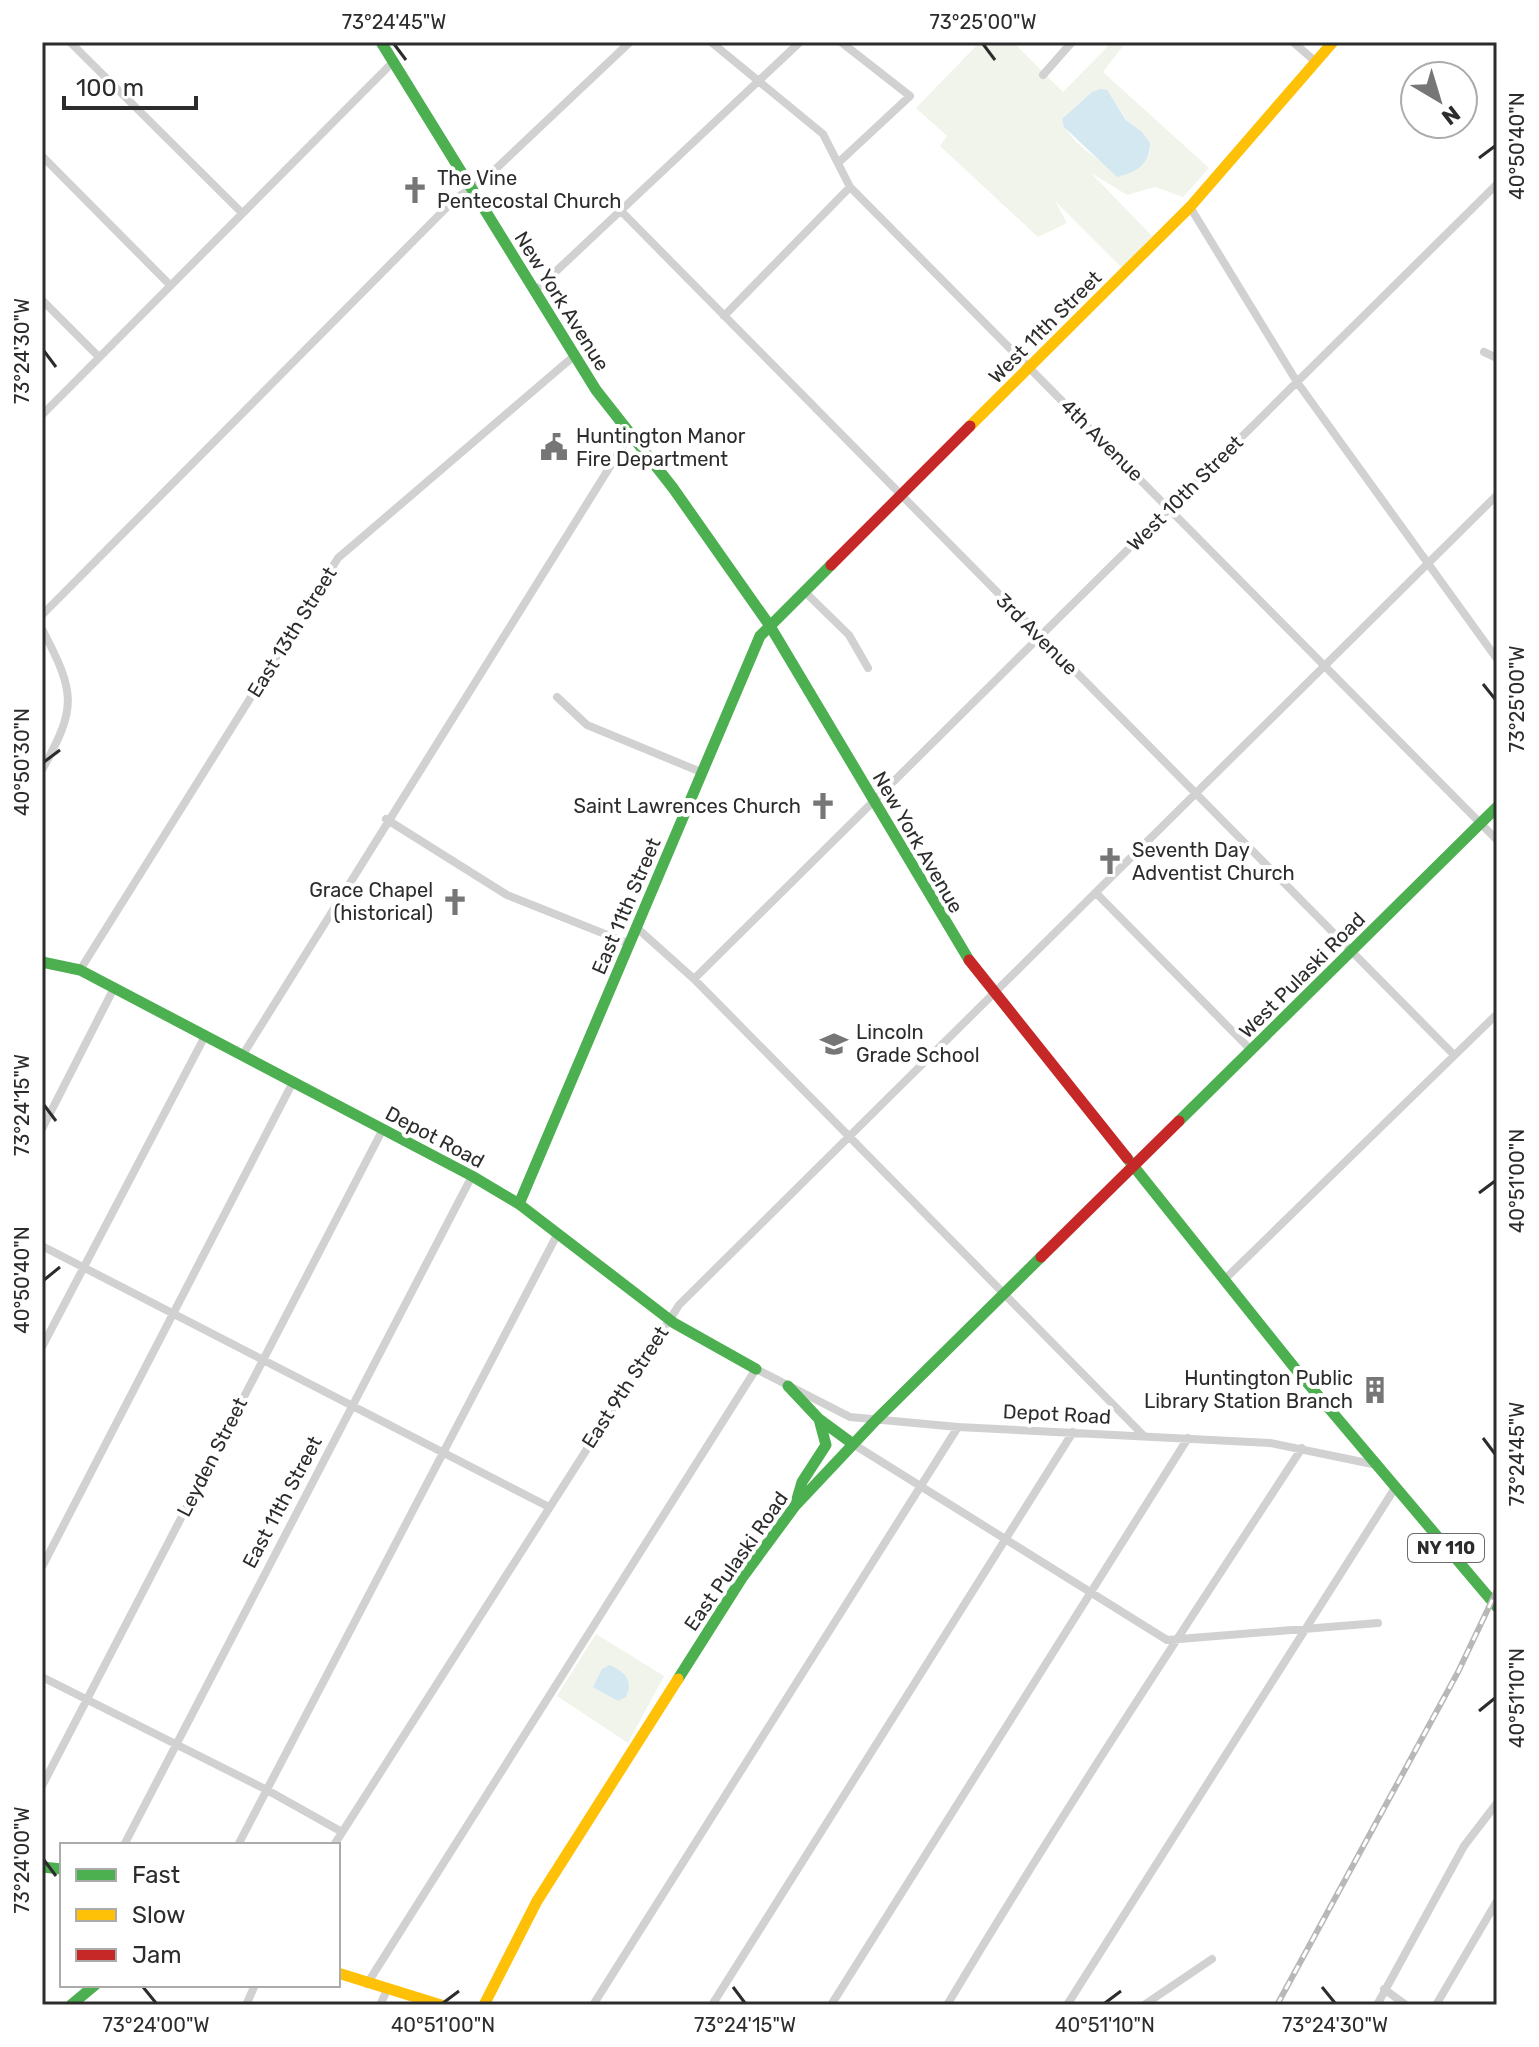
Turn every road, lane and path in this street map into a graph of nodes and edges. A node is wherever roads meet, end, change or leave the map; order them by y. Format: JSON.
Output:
{"nodes":[{"id":1,"x":70,"y":42,"type":"edge"},
{"id":2,"x":381,"y":42,"type":"edge"},
{"id":3,"x":630,"y":42,"type":"edge"},
{"id":4,"x":711,"y":42,"type":"edge"},
{"id":5,"x":800,"y":42,"type":"edge"},
{"id":6,"x":841,"y":42,"type":"edge"},
{"id":7,"x":1072,"y":42,"type":"edge"},
{"id":8,"x":1293,"y":42,"type":"edge"},
{"id":9,"x":1333,"y":42,"type":"edge"},
{"id":10,"x":393,"y":62,"type":"junction"},
{"id":11,"x":1316,"y":62,"type":"junction"},
{"id":12,"x":1043,"y":75,"type":"dead end"},
{"id":13,"x":760,"y":80,"type":"junction"},
{"id":14,"x":42,"y":156,"type":"edge"},
{"id":15,"x":838,"y":163,"type":"junction"},
{"id":16,"x":1497,"y":184,"type":"edge"},
{"id":17,"x":850,"y":187,"type":"junction"},
{"id":18,"x":471,"y":188,"type":"junction"},
{"id":19,"x":1190,"y":207,"type":"junction"},
{"id":20,"x":621,"y":211,"type":"junction"},
{"id":21,"x":242,"y":213,"type":"junction"},
{"id":22,"x":170,"y":285,"type":"junction"},
{"id":23,"x":535,"y":291,"type":"junction"},
{"id":24,"x":42,"y":300,"type":"edge"},
{"id":25,"x":724,"y":316,"type":"junction"},
{"id":26,"x":1484,"y":352,"type":"dead end"},
{"id":27,"x":574,"y":356,"type":"junction"},
{"id":28,"x":99,"y":357,"type":"junction"},
{"id":29,"x":1497,"y":358,"type":"edge"},
{"id":30,"x":1029,"y":368,"type":"junction"},
{"id":31,"x":1297,"y":382,"type":"junction"},
{"id":32,"x":42,"y":415,"type":"edge"},
{"id":33,"x":631,"y":433,"type":"junction"},
{"id":34,"x":1497,"y":495,"type":"edge"},
{"id":35,"x":901,"y":498,"type":"junction"},
{"id":36,"x":1169,"y":508,"type":"junction"},
{"id":37,"x":1428,"y":565,"type":"junction"},
{"id":38,"x":806,"y":593,"type":"junction"},
{"id":39,"x":42,"y":615,"type":"edge"},
{"id":40,"x":770,"y":626,"type":"junction"},
{"id":41,"x":42,"y":629,"type":"edge"},
{"id":42,"x":1039,"y":636,"type":"junction"},
{"id":43,"x":1497,"y":659,"type":"edge"},
{"id":44,"x":1324,"y":666,"type":"junction"},
{"id":45,"x":868,"y":668,"type":"dead end"},
{"id":46,"x":557,"y":697,"type":"dead end"},
{"id":47,"x":42,"y":770,"type":"edge"},
{"id":48,"x":701,"y":772,"type":"junction"},
{"id":49,"x":1196,"y":793,"type":"junction"},
{"id":50,"x":873,"y":800,"type":"junction"},
{"id":51,"x":1497,"y":807,"type":"edge"},
{"id":52,"x":386,"y":819,"type":"junction"},
{"id":53,"x":1481,"y":824,"type":"junction"},
{"id":54,"x":1497,"y":840,"type":"edge"},
{"id":55,"x":1096,"y":893,"type":"junction"},
{"id":56,"x":637,"y":928,"type":"junction"},
{"id":57,"x":630,"y":944,"type":"junction"},
{"id":58,"x":1351,"y":950,"type":"junction"},
{"id":59,"x":42,"y":962,"type":"edge"},
{"id":60,"x":80,"y":970,"type":"junction"},
{"id":61,"x":694,"y":979,"type":"junction"},
{"id":62,"x":114,"y":988,"type":"junction"},
{"id":63,"x":995,"y":992,"type":"junction"},
{"id":64,"x":1497,"y":1014,"type":"edge"},
{"id":65,"x":205,"y":1036,"type":"junction"},
{"id":66,"x":1251,"y":1050,"type":"junction"},
{"id":67,"x":1454,"y":1055,"type":"junction"},
{"id":68,"x":242,"y":1056,"type":"junction"},
{"id":69,"x":293,"y":1082,"type":"junction"},
{"id":70,"x":42,"y":1129,"type":"edge"},
{"id":71,"x":383,"y":1129,"type":"junction"},
{"id":72,"x":848,"y":1135,"type":"junction"},
{"id":73,"x":1133,"y":1167,"type":"junction"},
{"id":74,"x":472,"y":1176,"type":"junction"},
{"id":75,"x":519,"y":1204,"type":"junction"},
{"id":76,"x":558,"y":1233,"type":"junction"},
{"id":77,"x":42,"y":1246,"type":"edge"},
{"id":78,"x":84,"y":1268,"type":"junction"},
{"id":79,"x":1224,"y":1280,"type":"junction"},
{"id":80,"x":1005,"y":1295,"type":"junction"},
{"id":81,"x":172,"y":1314,"type":"junction"},
{"id":82,"x":669,"y":1319,"type":"junction"},
{"id":83,"x":42,"y":1347,"type":"edge"},
{"id":84,"x":263,"y":1359,"type":"junction"},
{"id":85,"x":756,"y":1369,"type":"junction"},
{"id":86,"x":788,"y":1386,"type":"junction"},
{"id":87,"x":353,"y":1406,"type":"junction"},
{"id":88,"x":819,"y":1419,"type":"junction"},
{"id":89,"x":876,"y":1420,"type":"junction"},
{"id":90,"x":958,"y":1427,"type":"junction"},
{"id":91,"x":1073,"y":1432,"type":"junction"},
{"id":92,"x":1144,"y":1436,"type":"junction"},
{"id":93,"x":1188,"y":1438,"type":"junction"},
{"id":94,"x":853,"y":1444,"type":"junction"},
{"id":95,"x":1302,"y":1448,"type":"junction"},
{"id":96,"x":442,"y":1451,"type":"junction"},
{"id":97,"x":1377,"y":1465,"type":"junction"},
{"id":98,"x":921,"y":1484,"type":"junction"},
{"id":99,"x":1395,"y":1488,"type":"junction"},
{"id":100,"x":795,"y":1506,"type":"junction"},
{"id":101,"x":549,"y":1507,"type":"junction"},
{"id":102,"x":1006,"y":1538,"type":"junction"},
{"id":103,"x":42,"y":1567,"type":"edge"},
{"id":104,"x":1091,"y":1591,"type":"junction"},
{"id":105,"x":1497,"y":1607,"type":"edge"},
{"id":106,"x":1378,"y":1623,"type":"dead end"},
{"id":107,"x":1304,"y":1630,"type":"junction"},
{"id":108,"x":1177,"y":1642,"type":"junction"},
{"id":109,"x":42,"y":1677,"type":"edge"},
{"id":110,"x":87,"y":1700,"type":"junction"},
{"id":111,"x":176,"y":1745,"type":"junction"},
{"id":112,"x":42,"y":1786,"type":"edge"},
{"id":113,"x":267,"y":1790,"type":"junction"},
{"id":114,"x":1497,"y":1803,"type":"edge"},
{"id":115,"x":342,"y":1832,"type":"junction"},
{"id":116,"x":125,"y":1843,"type":"edge"},
{"id":117,"x":239,"y":1843,"type":"edge"},
{"id":118,"x":335,"y":1843,"type":"edge"},
{"id":119,"x":1497,"y":1901,"type":"edge"},
{"id":120,"x":1212,"y":1959,"type":"dead end"},
{"id":121,"x":340,"y":1974,"type":"edge"},
{"id":122,"x":367,"y":1984,"type":"junction"},
{"id":123,"x":93,"y":1987,"type":"edge"},
{"id":124,"x":1384,"y":1989,"type":"junction"},
{"id":125,"x":387,"y":1990,"type":"junction"},
{"id":126,"x":71,"y":2005,"type":"edge"},
{"id":127,"x":380,"y":2005,"type":"edge"},
{"id":128,"x":441,"y":2005,"type":"edge"},
{"id":129,"x":484,"y":2005,"type":"edge"},
{"id":130,"x":593,"y":2005,"type":"edge"},
{"id":131,"x":712,"y":2005,"type":"edge"},
{"id":132,"x":831,"y":2005,"type":"edge"},
{"id":133,"x":947,"y":2005,"type":"edge"},
{"id":134,"x":1067,"y":2005,"type":"edge"},
{"id":135,"x":1144,"y":2005,"type":"edge"},
{"id":136,"x":1377,"y":2005,"type":"edge"},
{"id":137,"x":1406,"y":2005,"type":"edge"},
{"id":138,"x":1436,"y":2005,"type":"edge"}],
"edges":[{"from":1,"to":21,"type":"street"},
{"from":2,"to":10,"type":"main road","name":"New York Avenue","number":"NY 110"},
{"from":3,"to":18,"type":"street"},
{"from":4,"to":13,"type":"street","name":"4th Avenue"},
{"from":5,"to":13,"type":"street"},
{"from":6,"to":15,"type":"street"},
{"from":7,"to":12,"type":"street"},
{"from":8,"to":11,"type":"street"},
{"from":9,"to":11,"type":"main road","name":"West 11th Street"},
{"from":10,"to":18,"type":"main road","name":"New York Avenue","number":"NY 110"},
{"from":10,"to":21,"type":"street"},
{"from":11,"to":19,"type":"main road","name":"West 11th Street"},
{"from":13,"to":15,"type":"street","name":"4th Avenue"},
{"from":13,"to":20,"type":"street"},
{"from":14,"to":22,"type":"street"},
{"from":15,"to":17,"type":"street","name":"4th Avenue"},
{"from":16,"to":31,"type":"street","name":"West 10th Street"},
{"from":17,"to":25,"type":"street"},
{"from":17,"to":30,"type":"street","name":"4th Avenue"},
{"from":18,"to":23,"type":"main road","name":"New York Avenue","number":"NY 110"},
{"from":18,"to":39,"type":"street"},
{"from":19,"to":30,"type":"main road","name":"West 11th Street"},
{"from":19,"to":31,"type":"street"},
{"from":20,"to":23,"type":"street"},
{"from":20,"to":25,"type":"street","name":"3rd Avenue"},
{"from":21,"to":22,"type":"street"},
{"from":22,"to":28,"type":"street"},
{"from":23,"to":27,"type":"main road","name":"New York Avenue","number":"NY 110"},
{"from":24,"to":28,"type":"street"},
{"from":25,"to":35,"type":"street","name":"3rd Avenue"},
{"from":26,"to":29,"type":"street"},
{"from":27,"to":33,"type":"main road","name":"New York Avenue","number":"NY 110"},
{"from":27,"to":60,"type":"street","name":"East 13th Street"},
{"from":28,"to":32,"type":"street"},
{"from":30,"to":35,"type":"main road","name":"West 11th Street"},
{"from":30,"to":36,"type":"street","name":"4th Avenue"},
{"from":31,"to":36,"type":"street","name":"West 10th Street"},
{"from":31,"to":37,"type":"street"},
{"from":33,"to":40,"type":"main road","name":"New York Avenue","number":"NY 110"},
{"from":33,"to":52,"type":"street"},
{"from":34,"to":37,"type":"street","name":"East 9th Street"},
{"from":35,"to":38,"type":"main road","name":"West 11th Street"},
{"from":35,"to":42,"type":"street","name":"3rd Avenue"},
{"from":36,"to":42,"type":"street","name":"West 10th Street"},
{"from":36,"to":44,"type":"street","name":"4th Avenue"},
{"from":37,"to":43,"type":"street"},
{"from":37,"to":44,"type":"street","name":"East 9th Street"},
{"from":38,"to":40,"type":"main road","name":"West 11th Street"},
{"from":38,"to":45,"type":"street"},
{"from":40,"to":48,"type":"main road","name":"East 11th Street"},
{"from":40,"to":50,"type":"main road","name":"New York Avenue","number":"NY 110"},
{"from":41,"to":47,"type":"street"},
{"from":42,"to":49,"type":"street","name":"3rd Avenue"},
{"from":42,"to":50,"type":"street","name":"West 10th Street"},
{"from":44,"to":49,"type":"street","name":"East 9th Street"},
{"from":44,"to":53,"type":"street","name":"4th Avenue"},
{"from":46,"to":48,"type":"street"},
{"from":48,"to":56,"type":"main road","name":"East 11th Street"},
{"from":49,"to":55,"type":"street","name":"East 9th Street"},
{"from":49,"to":58,"type":"street","name":"3rd Avenue"},
{"from":50,"to":61,"type":"street","name":"West 10th Street"},
{"from":50,"to":63,"type":"main road","name":"New York Avenue","number":"NY 110"},
{"from":51,"to":53,"type":"main road","name":"West Pulaski Road"},
{"from":52,"to":57,"type":"street"},
{"from":52,"to":68,"type":"street"},
{"from":53,"to":54,"type":"street","name":"4th Avenue"},
{"from":53,"to":58,"type":"main road","name":"West Pulaski Road"},
{"from":55,"to":63,"type":"street","name":"East 9th Street"},
{"from":55,"to":66,"type":"street"},
{"from":56,"to":57,"type":"main road","name":"East 11th Street"},
{"from":56,"to":61,"type":"street"},
{"from":57,"to":75,"type":"main road","name":"East 11th Street"},
{"from":58,"to":66,"type":"main road","name":"West Pulaski Road"},
{"from":58,"to":67,"type":"street","name":"3rd Avenue"},
{"from":59,"to":60,"type":"main road","name":"Depot Road"},
{"from":60,"to":62,"type":"main road","name":"Depot Road"},
{"from":61,"to":72,"type":"street"},
{"from":62,"to":65,"type":"main road","name":"Depot Road"},
{"from":62,"to":70,"type":"street"},
{"from":63,"to":72,"type":"street","name":"East 9th Street"},
{"from":63,"to":73,"type":"main road","name":"New York Avenue","number":"NY 110"},
{"from":64,"to":67,"type":"street"},
{"from":65,"to":68,"type":"main road","name":"Depot Road"},
{"from":65,"to":78,"type":"street"},
{"from":66,"to":73,"type":"main road","name":"West Pulaski Road"},
{"from":67,"to":79,"type":"street"},
{"from":68,"to":69,"type":"main road","name":"Depot Road"},
{"from":69,"to":71,"type":"main road","name":"Depot Road"},
{"from":69,"to":81,"type":"street"},
{"from":71,"to":74,"type":"main road","name":"Depot Road"},
{"from":71,"to":84,"type":"street","name":"Leyden Street"},
{"from":72,"to":80,"type":"street"},
{"from":72,"to":82,"type":"street","name":"East 9th Street"},
{"from":73,"to":79,"type":"main road","name":"New York Avenue","number":"NY 110"},
{"from":73,"to":80,"type":"main road","name":"East Pulaski Road"},
{"from":74,"to":75,"type":"main road","name":"Depot Road"},
{"from":74,"to":87,"type":"street","name":"East 11th Street"},
{"from":75,"to":76,"type":"main road","name":"Depot Road"},
{"from":76,"to":82,"type":"main road","name":"Depot Road"},
{"from":76,"to":96,"type":"street"},
{"from":77,"to":78,"type":"street"},
{"from":78,"to":81,"type":"street"},
{"from":78,"to":83,"type":"street"},
{"from":79,"to":97,"type":"main road","name":"New York Avenue","number":"NY 110"},
{"from":80,"to":89,"type":"main road","name":"East Pulaski Road"},
{"from":80,"to":92,"type":"street"},
{"from":81,"to":84,"type":"street"},
{"from":81,"to":103,"type":"street"},
{"from":82,"to":85,"type":"main road","name":"Depot Road"},
{"from":82,"to":101,"type":"street","name":"East 9th Street"},
{"from":84,"to":87,"type":"street"},
{"from":84,"to":110,"type":"street","name":"Leyden Street"},
{"from":85,"to":86,"type":"street","name":"Depot Road"},
{"from":85,"to":122,"type":"street"},
{"from":86,"to":88,"type":"main road","name":"Depot Road"},
{"from":86,"to":89,"type":"street","name":"Depot Road"},
{"from":87,"to":96,"type":"street"},
{"from":87,"to":111,"type":"street","name":"East 11th Street"},
{"from":88,"to":94,"type":"main road","name":"Depot Road"},
{"from":88,"to":100,"type":"main road"},
{"from":89,"to":90,"type":"street","name":"Depot Road"},
{"from":89,"to":94,"type":"main road","name":"East Pulaski Road"},
{"from":90,"to":91,"type":"street","name":"Depot Road"},
{"from":90,"to":98,"type":"street"},
{"from":91,"to":92,"type":"street","name":"Depot Road"},
{"from":91,"to":102,"type":"street"},
{"from":92,"to":93,"type":"street","name":"Depot Road"},
{"from":93,"to":95,"type":"street","name":"Depot Road"},
{"from":93,"to":104,"type":"street"},
{"from":94,"to":98,"type":"street"},
{"from":94,"to":100,"type":"main road","name":"East Pulaski Road"},
{"from":95,"to":97,"type":"street","name":"Depot Road"},
{"from":95,"to":108,"type":"street"},
{"from":96,"to":101,"type":"street"},
{"from":96,"to":113,"type":"street"},
{"from":97,"to":99,"type":"main road","name":"New York Avenue","number":"NY 110"},
{"from":98,"to":102,"type":"street"},
{"from":98,"to":130,"type":"street"},
{"from":99,"to":105,"type":"main road","name":"New York Avenue","number":"NY 110"},
{"from":99,"to":107,"type":"street"},
{"from":100,"to":129,"type":"main road","name":"East Pulaski Road"},
{"from":101,"to":115,"type":"street","name":"East 9th Street"},
{"from":102,"to":104,"type":"street"},
{"from":102,"to":131,"type":"street"},
{"from":104,"to":108,"type":"street"},
{"from":104,"to":132,"type":"street"},
{"from":106,"to":107,"type":"street"},
{"from":107,"to":108,"type":"street"},
{"from":107,"to":134,"type":"street"},
{"from":108,"to":133,"type":"street"},
{"from":109,"to":110,"type":"street"},
{"from":110,"to":111,"type":"street"},
{"from":110,"to":112,"type":"street","name":"Leyden Street"},
{"from":111,"to":113,"type":"street"},
{"from":111,"to":116,"type":"street","name":"East 11th Street"},
{"from":113,"to":115,"type":"street"},
{"from":113,"to":117,"type":"street"},
{"from":114,"to":124,"type":"street"},
{"from":115,"to":118,"type":"street","name":"East 9th Street"},
{"from":119,"to":138,"type":"street"},
{"from":120,"to":135,"type":"street"},
{"from":121,"to":122,"type":"main road"},
{"from":122,"to":125,"type":"main road"},
{"from":123,"to":126,"type":"main road"},
{"from":124,"to":136,"type":"street"},
{"from":124,"to":137,"type":"street"},
{"from":125,"to":127,"type":"street"},
{"from":125,"to":128,"type":"main road"}]}
